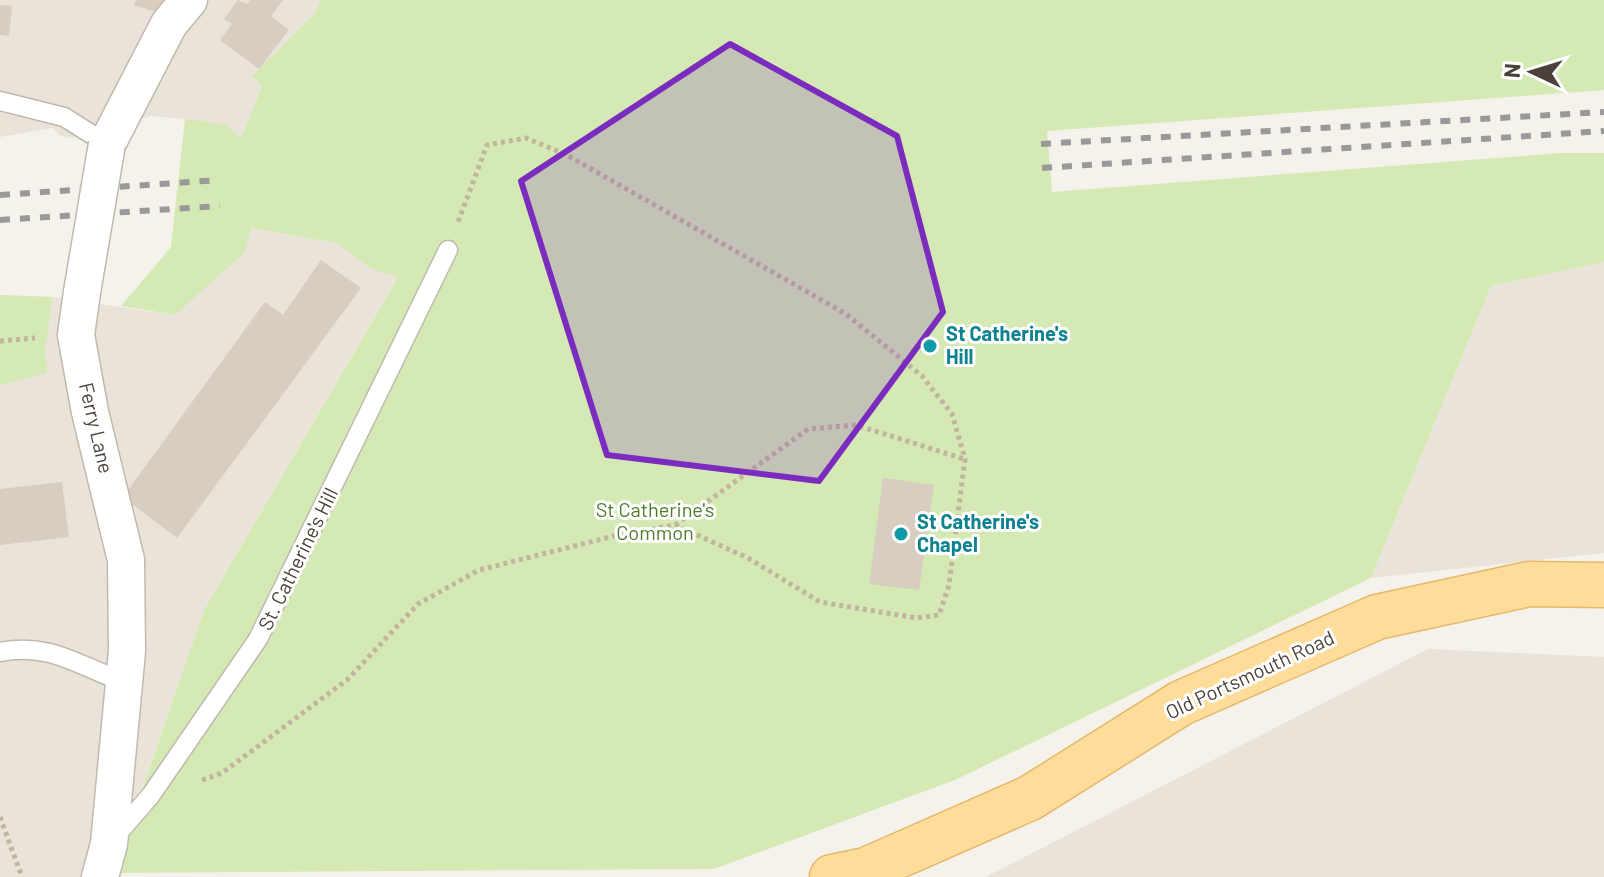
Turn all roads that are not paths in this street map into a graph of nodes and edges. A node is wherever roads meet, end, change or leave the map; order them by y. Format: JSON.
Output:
{"nodes":[{"id":1,"x":189,"y":0,"type":"edge"},
{"id":2,"x":0,"y":101,"type":"edge"},
{"id":3,"x":107,"y":144,"type":"junction"},
{"id":4,"x":448,"y":250,"type":"road end"},
{"id":5,"x":1602,"y":580,"type":"edge"},
{"id":6,"x":0,"y":652,"type":"edge"},
{"id":7,"x":124,"y":682,"type":"junction"},
{"id":8,"x":104,"y":861,"type":"edge"},
{"id":9,"x":832,"y":877,"type":"edge"}],
"edges":[{"from":1,"to":3,"type":"street","name":"Ferry Lane"},
{"from":2,"to":3,"type":"lane"},
{"from":3,"to":7,"type":"street","name":"Ferry Lane","bridge":true},
{"from":4,"to":8,"type":"lane","name":"St. Catherine's Hill"},
{"from":5,"to":9,"type":"main road","name":"Old Portsmouth Road"},
{"from":6,"to":7,"type":"lane"},
{"from":7,"to":8,"type":"street","name":"Ferry Lane"}]}
